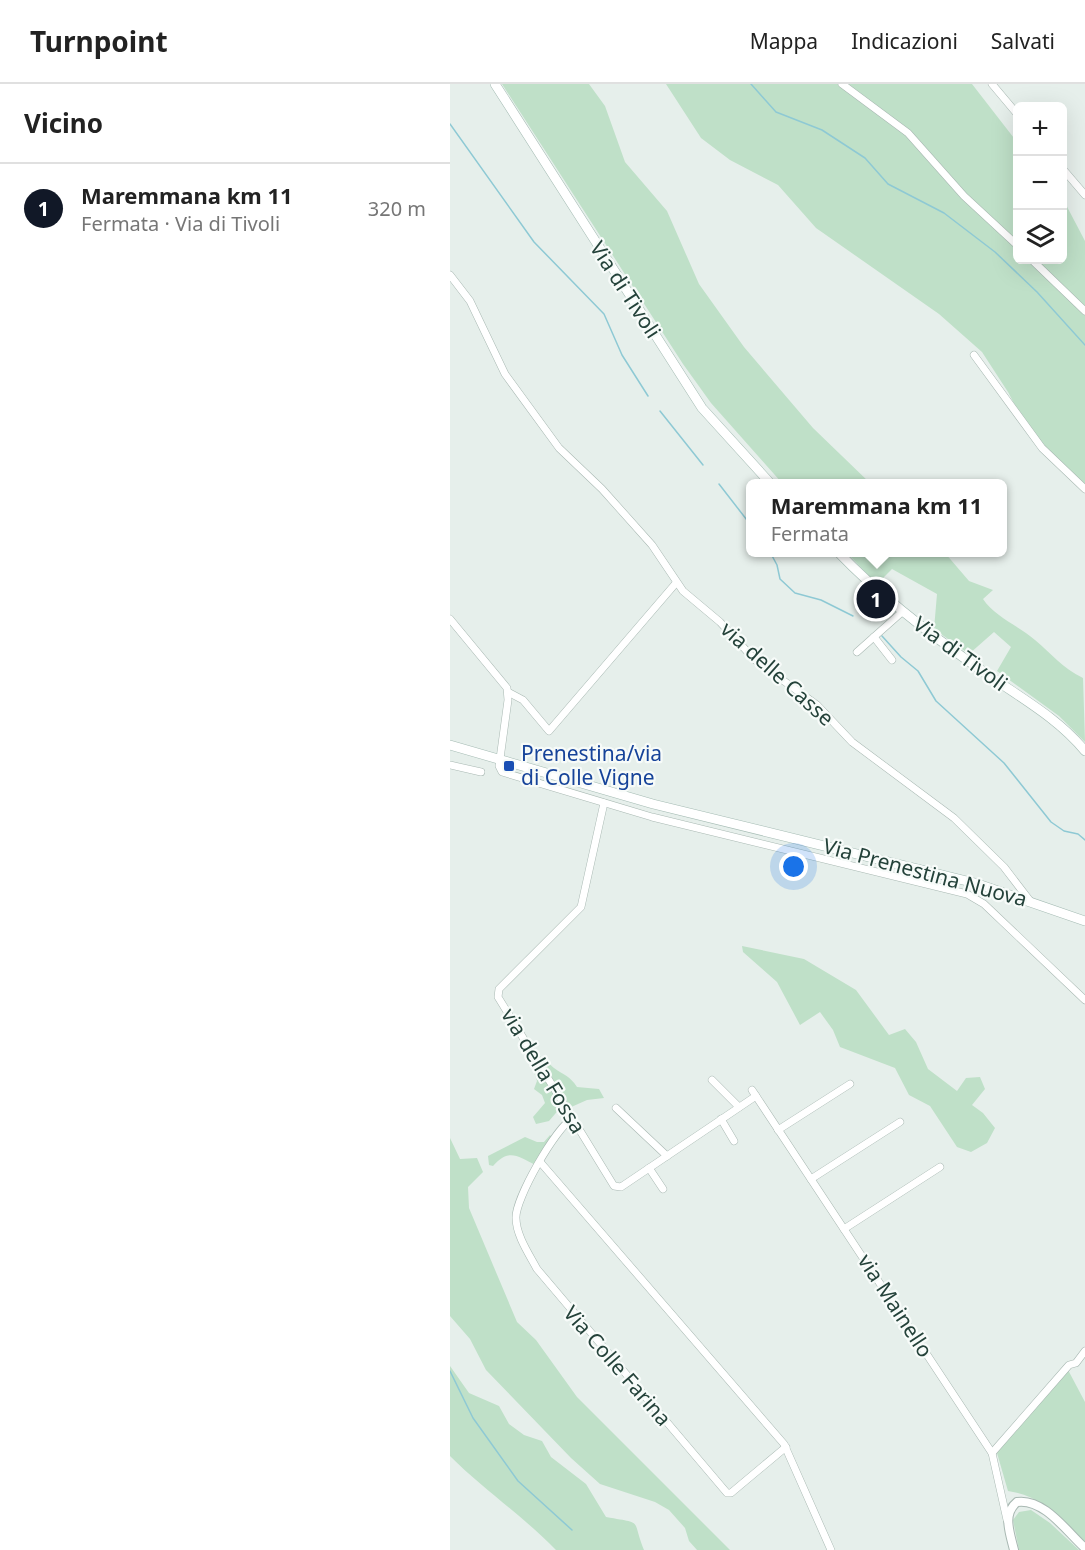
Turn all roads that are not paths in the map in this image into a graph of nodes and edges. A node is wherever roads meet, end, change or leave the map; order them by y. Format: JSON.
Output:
{"nodes":[{"id":1,"x":495,"y":84,"type":"edge"},
{"id":2,"x":842,"y":84,"type":"edge"},
{"id":3,"x":992,"y":84,"type":"edge"},
{"id":4,"x":1013,"y":110,"type":"edge"},
{"id":5,"x":1067,"y":174,"type":"edge"},
{"id":6,"x":1085,"y":195,"type":"edge"},
{"id":7,"x":1013,"y":242,"type":"edge"},
{"id":8,"x":1036,"y":264,"type":"edge"},
{"id":9,"x":450,"y":275,"type":"edge"},
{"id":10,"x":1085,"y":311,"type":"edge"},
{"id":11,"x":974,"y":355,"type":"dead end"},
{"id":12,"x":767,"y":479,"type":"edge"},
{"id":13,"x":1085,"y":489,"type":"edge"},
{"id":14,"x":843,"y":557,"type":"edge"},
{"id":15,"x":676,"y":583,"type":"junction"},
{"id":16,"x":902,"y":612,"type":"junction"},
{"id":17,"x":450,"y":619,"type":"edge"},
{"id":18,"x":874,"y":637,"type":"junction"},
{"id":19,"x":857,"y":652,"type":"dead end"},
{"id":20,"x":892,"y":660,"type":"dead end"},
{"id":21,"x":508,"y":692,"type":"junction"},
{"id":22,"x":450,"y":745,"type":"edge"},
{"id":23,"x":1085,"y":751,"type":"edge"},
{"id":24,"x":500,"y":759,"type":"junction"},
{"id":25,"x":450,"y":765,"type":"edge"},
{"id":26,"x":481,"y":772,"type":"dead end"},
{"id":27,"x":604,"y":803,"type":"junction"},
{"id":28,"x":1030,"y":901,"type":"junction"},
{"id":29,"x":1085,"y":921,"type":"edge"},
{"id":30,"x":1085,"y":1000,"type":"edge"},
{"id":31,"x":712,"y":1080,"type":"dead end"},
{"id":32,"x":850,"y":1084,"type":"dead end"},
{"id":33,"x":739,"y":1107,"type":"junction"},
{"id":34,"x":616,"y":1108,"type":"dead end"},
{"id":35,"x":573,"y":1118,"type":"junction"},
{"id":36,"x":721,"y":1119,"type":"junction"},
{"id":37,"x":900,"y":1122,"type":"dead end"},
{"id":38,"x":778,"y":1130,"type":"junction"},
{"id":39,"x":734,"y":1141,"type":"dead end"},
{"id":40,"x":667,"y":1156,"type":"junction"},
{"id":41,"x":541,"y":1163,"type":"junction"},
{"id":42,"x":940,"y":1167,"type":"dead end"},
{"id":43,"x":649,"y":1168,"type":"junction"},
{"id":44,"x":811,"y":1179,"type":"junction"},
{"id":45,"x":615,"y":1187,"type":"joint"},
{"id":46,"x":663,"y":1189,"type":"dead end"},
{"id":47,"x":844,"y":1229,"type":"junction"},
{"id":48,"x":1085,"y":1351,"type":"edge"},
{"id":49,"x":786,"y":1447,"type":"junction"},
{"id":50,"x":992,"y":1453,"type":"junction"},
{"id":51,"x":1008,"y":1526,"type":"junction"},
{"id":52,"x":1085,"y":1548,"type":"edge"},
{"id":53,"x":831,"y":1550,"type":"edge"},
{"id":54,"x":1014,"y":1550,"type":"edge"}],
"edges":[{"from":1,"to":12,"type":"main road","name":"Via di Tivoli"},
{"from":2,"to":7,"type":"street"},
{"from":3,"to":4,"type":"street"},
{"from":5,"to":6,"type":"street"},
{"from":8,"to":10,"type":"street"},
{"from":9,"to":15,"type":"street","name":"via delle Casse"},
{"from":11,"to":13,"type":"street"},
{"from":14,"to":16,"type":"main road","name":"Via di Tivoli"},
{"from":15,"to":21,"type":"street"},
{"from":15,"to":28,"type":"street","name":"via delle Casse"},
{"from":16,"to":18,"type":"street"},
{"from":16,"to":23,"type":"main road","name":"Via di Tivoli"},
{"from":17,"to":21,"type":"street"},
{"from":18,"to":19,"type":"street"},
{"from":18,"to":20,"type":"street"},
{"from":21,"to":24,"type":"street"},
{"from":22,"to":24,"type":"main road","name":"Via Prenestina Nuova"},
{"from":24,"to":27,"type":"street"},
{"from":24,"to":28,"type":"main road","name":"Via Prenestina Nuova"},
{"from":25,"to":26,"type":"street"},
{"from":27,"to":30,"type":"street"},
{"from":27,"to":35,"type":"street","name":"via della Fossa"},
{"from":28,"to":29,"type":"main road","name":"Via Prenestina Nuova"},
{"from":31,"to":33,"type":"street"},
{"from":32,"to":38,"type":"street"},
{"from":33,"to":36,"type":"street","name":"via Mainello"},
{"from":33,"to":38,"type":"street","name":"via Mainello"},
{"from":34,"to":40,"type":"street"},
{"from":35,"to":41,"type":"street","name":"Via Colle Farina"},
{"from":35,"to":45,"type":"street","name":"via della Fossa"},
{"from":36,"to":39,"type":"street"},
{"from":36,"to":40,"type":"street","name":"via Mainello"},
{"from":37,"to":44,"type":"street"},
{"from":38,"to":44,"type":"street","name":"via Mainello"},
{"from":40,"to":43,"type":"street","name":"via Mainello"},
{"from":41,"to":49,"type":"street"},
{"from":41,"to":49,"type":"street","name":"Via Colle Farina"},
{"from":42,"to":47,"type":"street"},
{"from":43,"to":45,"type":"street","name":"via Mainello"},
{"from":43,"to":46,"type":"street"},
{"from":44,"to":47,"type":"street","name":"via Mainello"},
{"from":47,"to":50,"type":"street","name":"via Mainello"},
{"from":48,"to":50,"type":"street"},
{"from":49,"to":53,"type":"street"},
{"from":50,"to":51,"type":"street","name":"via Mainello"},
{"from":51,"to":52,"type":"street"},
{"from":51,"to":54,"type":"street"}]}
